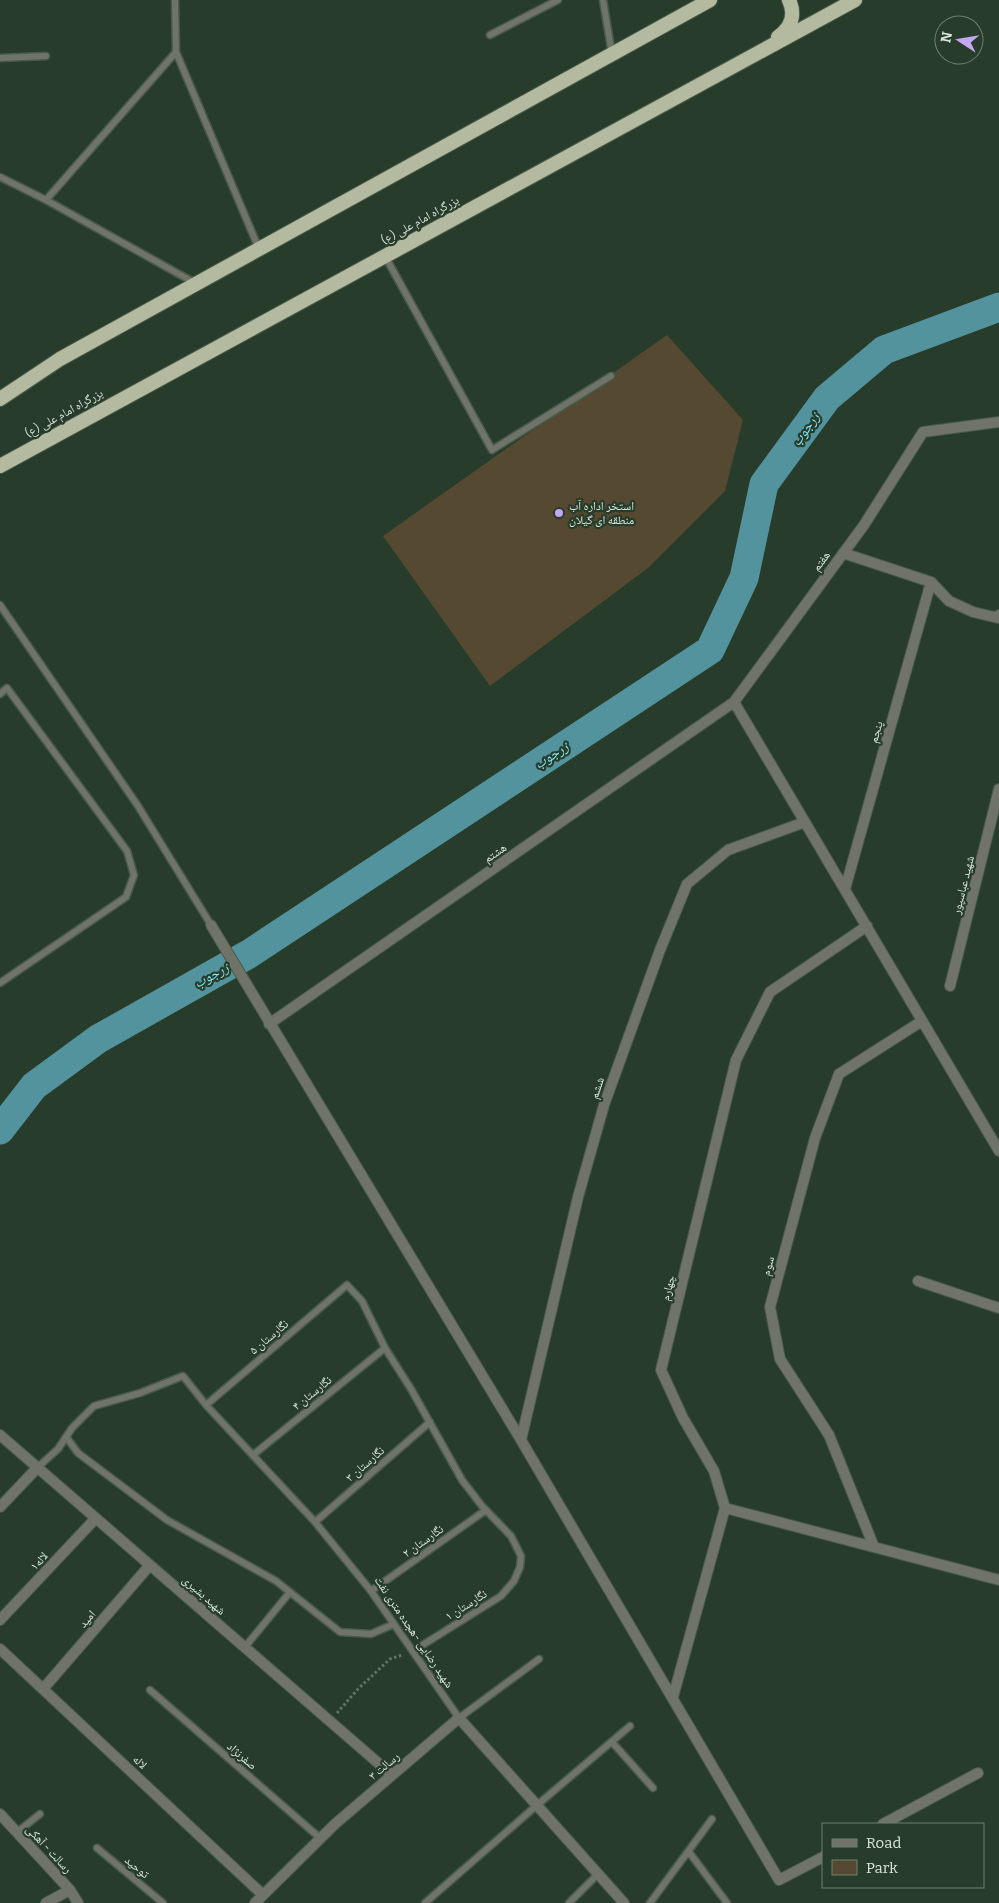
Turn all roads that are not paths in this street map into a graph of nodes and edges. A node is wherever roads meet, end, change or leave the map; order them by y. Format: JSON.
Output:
{"nodes":[{"id":1,"x":558,"y":0,"type":"edge"},
{"id":2,"x":603,"y":0,"type":"edge"},
{"id":3,"x":710,"y":0,"type":"edge"},
{"id":4,"x":789,"y":0,"type":"edge"},
{"id":5,"x":855,"y":0,"type":"edge"},
{"id":6,"x":175,"y":1,"type":"dead end"},
{"id":7,"x":490,"y":35,"type":"dead end"},
{"id":8,"x":176,"y":52,"type":"junction"},
{"id":9,"x":612,"y":54,"type":"junction"},
{"id":10,"x":46,"y":56,"type":"dead end"},
{"id":11,"x":0,"y":58,"type":"edge"},
{"id":12,"x":745,"y":60,"type":"junction"},
{"id":13,"x":0,"y":176,"type":"edge"},
{"id":14,"x":46,"y":200,"type":"junction"},
{"id":15,"x":259,"y":249,"type":"junction"},
{"id":16,"x":385,"y":256,"type":"junction"},
{"id":17,"x":196,"y":283,"type":"junction"},
{"id":18,"x":610,"y":376,"type":"dead end"},
{"id":19,"x":0,"y":399,"type":"edge"},
{"id":20,"x":999,"y":422,"type":"edge"},
{"id":21,"x":0,"y":466,"type":"edge"},
{"id":22,"x":843,"y":553,"type":"junction"},
{"id":23,"x":931,"y":582,"type":"junction"},
{"id":24,"x":0,"y":605,"type":"edge"},
{"id":25,"x":999,"y":615,"type":"edge"},
{"id":26,"x":0,"y":694,"type":"edge"},
{"id":27,"x":734,"y":702,"type":"junction"},
{"id":28,"x":999,"y":789,"type":"edge"},
{"id":29,"x":805,"y":822,"type":"junction"},
{"id":30,"x":845,"y":890,"type":"junction"},
{"id":31,"x":211,"y":925,"type":"joint"},
{"id":32,"x":866,"y":926,"type":"junction"},
{"id":33,"x":0,"y":983,"type":"edge"},
{"id":34,"x":950,"y":986,"type":"dead end"},
{"id":35,"x":922,"y":1021,"type":"junction"},
{"id":36,"x":269,"y":1024,"type":"junction"},
{"id":37,"x":999,"y":1151,"type":"edge"},
{"id":38,"x":918,"y":1280,"type":"dead end"},
{"id":39,"x":999,"y":1308,"type":"edge"},
{"id":40,"x":385,"y":1348,"type":"junction"},
{"id":41,"x":206,"y":1405,"type":"junction"},
{"id":42,"x":430,"y":1422,"type":"junction"},
{"id":43,"x":0,"y":1434,"type":"edge"},
{"id":44,"x":67,"y":1438,"type":"junction"},
{"id":45,"x":521,"y":1440,"type":"junction"},
{"id":46,"x":253,"y":1455,"type":"junction"},
{"id":47,"x":38,"y":1467,"type":"junction"},
{"id":48,"x":0,"y":1507,"type":"edge"},
{"id":49,"x":725,"y":1508,"type":"junction"},
{"id":50,"x":486,"y":1510,"type":"junction"},
{"id":51,"x":96,"y":1518,"type":"junction"},
{"id":52,"x":315,"y":1522,"type":"junction"},
{"id":53,"x":874,"y":1547,"type":"junction"},
{"id":54,"x":150,"y":1565,"type":"junction"},
{"id":55,"x":999,"y":1580,"type":"edge"},
{"id":56,"x":372,"y":1590,"type":"junction"},
{"id":57,"x":290,"y":1592,"type":"junction"},
{"id":58,"x":0,"y":1620,"type":"edge"},
{"id":59,"x":394,"y":1624,"type":"junction"},
{"id":60,"x":245,"y":1647,"type":"junction"},
{"id":61,"x":0,"y":1649,"type":"edge"},
{"id":62,"x":412,"y":1651,"type":"junction"},
{"id":63,"x":539,"y":1659,"type":"dead end"},
{"id":64,"x":43,"y":1689,"type":"junction"},
{"id":65,"x":150,"y":1690,"type":"dead end"},
{"id":66,"x":673,"y":1697,"type":"junction"},
{"id":67,"x":459,"y":1718,"type":"junction"},
{"id":68,"x":630,"y":1726,"type":"dead end"},
{"id":69,"x":612,"y":1742,"type":"junction"},
{"id":70,"x":978,"y":1773,"type":"dead end"},
{"id":71,"x":392,"y":1775,"type":"junction"},
{"id":72,"x":653,"y":1788,"type":"dead end"},
{"id":73,"x":536,"y":1806,"type":"junction"},
{"id":74,"x":40,"y":1814,"type":"dead end"},
{"id":75,"x":1,"y":1817,"type":"edge"},
{"id":76,"x":712,"y":1819,"type":"dead end"},
{"id":77,"x":885,"y":1823,"type":"edge"},
{"id":78,"x":16,"y":1833,"type":"junction"},
{"id":79,"x":320,"y":1838,"type":"junction"},
{"id":80,"x":97,"y":1848,"type":"dead end"},
{"id":81,"x":689,"y":1852,"type":"junction"},
{"id":82,"x":822,"y":1858,"type":"edge"},
{"id":83,"x":598,"y":1874,"type":"junction"},
{"id":84,"x":70,"y":1890,"type":"junction"},
{"id":85,"x":263,"y":1895,"type":"junction"},
{"id":86,"x":46,"y":1903,"type":"edge"},
{"id":87,"x":78,"y":1903,"type":"edge"},
{"id":88,"x":163,"y":1903,"type":"edge"},
{"id":89,"x":255,"y":1903,"type":"edge"},
{"id":90,"x":425,"y":1903,"type":"edge"},
{"id":91,"x":569,"y":1903,"type":"edge"},
{"id":92,"x":624,"y":1903,"type":"edge"},
{"id":93,"x":650,"y":1903,"type":"edge"},
{"id":94,"x":727,"y":1903,"type":"edge"}],
"edges":[{"from":1,"to":7,"type":"lane"},
{"from":2,"to":9,"type":"lane"},
{"from":3,"to":9,"type":"highway"},
{"from":4,"to":12,"type":"highway"},
{"from":5,"to":12,"type":"highway","name":"بزرگراه امام علی (ع)"},
{"from":6,"to":8,"type":"lane"},
{"from":8,"to":14,"type":"lane"},
{"from":8,"to":15,"type":"lane"},
{"from":9,"to":15,"type":"highway"},
{"from":10,"to":11,"type":"lane"},
{"from":12,"to":16,"type":"highway","name":"بزرگراه امام علی (ع)"},
{"from":13,"to":14,"type":"lane"},
{"from":14,"to":17,"type":"lane"},
{"from":15,"to":17,"type":"highway"},
{"from":16,"to":18,"type":"lane"},
{"from":16,"to":21,"type":"highway","name":"بزرگراه امام علی (ع)"},
{"from":17,"to":19,"type":"highway"},
{"from":20,"to":22,"type":"street","name":"هفتم"},
{"from":22,"to":23,"type":"street"},
{"from":22,"to":27,"type":"street","name":"هفتم"},
{"from":23,"to":25,"type":"street"},
{"from":23,"to":30,"type":"street","name":"پنجم"},
{"from":24,"to":31,"type":"lane"},
{"from":26,"to":33,"type":"lane"},
{"from":27,"to":29,"type":"street"},
{"from":27,"to":36,"type":"street","name":"هشتم"},
{"from":28,"to":34,"type":"street","name":"شهید عباسپور"},
{"from":29,"to":30,"type":"street"},
{"from":29,"to":45,"type":"street","name":"ششم"},
{"from":30,"to":32,"type":"street"},
{"from":31,"to":36,"type":"street"},
{"from":32,"to":35,"type":"street"},
{"from":32,"to":49,"type":"street","name":"چهارم"},
{"from":35,"to":37,"type":"street"},
{"from":35,"to":53,"type":"street","name":"سوم"},
{"from":36,"to":45,"type":"street"},
{"from":38,"to":39,"type":"street"},
{"from":40,"to":41,"type":"lane","name":"نگارستان ۵"},
{"from":40,"to":42,"type":"lane"},
{"from":40,"to":46,"type":"lane","name":"نگارستان ۴"},
{"from":41,"to":44,"type":"lane","name":"شهید رضایی -هجده متری نفت"},
{"from":41,"to":46,"type":"lane","name":"شهید رضایی -هجده متری نفت"},
{"from":42,"to":50,"type":"lane"},
{"from":42,"to":52,"type":"lane","name":"نگارستان ۳"},
{"from":43,"to":47,"type":"street","name":"شهید بشیری"},
{"from":44,"to":47,"type":"lane"},
{"from":44,"to":57,"type":"lane"},
{"from":45,"to":66,"type":"street"},
{"from":46,"to":52,"type":"lane","name":"شهید رضایی -هجده متری نفت"},
{"from":47,"to":48,"type":"street"},
{"from":47,"to":51,"type":"street","name":"شهید بشیری"},
{"from":49,"to":53,"type":"street"},
{"from":49,"to":66,"type":"street"},
{"from":50,"to":56,"type":"lane","name":"نگارستان ۲"},
{"from":50,"to":62,"type":"lane","name":"نگارستان ۱"},
{"from":51,"to":54,"type":"street","name":"شهید بشیری"},
{"from":51,"to":58,"type":"street","name":"لاله۱"},
{"from":52,"to":56,"type":"lane","name":"شهید رضایی -هجده متری نفت"},
{"from":53,"to":55,"type":"street"},
{"from":54,"to":60,"type":"street","name":"شهید بشیری"},
{"from":54,"to":64,"type":"street","name":"امید"},
{"from":56,"to":59,"type":"lane","name":"شهید رضایی -هجده متری نفت"},
{"from":57,"to":59,"type":"lane"},
{"from":57,"to":60,"type":"lane"},
{"from":59,"to":62,"type":"lane","name":"شهید رضایی -هجده متری نفت"},
{"from":60,"to":71,"type":"street","name":"شهید بشیری"},
{"from":61,"to":64,"type":"street","name":"لاله"},
{"from":62,"to":67,"type":"lane","name":"شهید رضایی -هجده متری نفت"},
{"from":63,"to":67,"type":"lane","name":"رسالت ۳"},
{"from":64,"to":85,"type":"street","name":"لاله"},
{"from":65,"to":79,"type":"lane","name":"صفرنژاد"},
{"from":66,"to":82,"type":"street"},
{"from":67,"to":71,"type":"street","name":"رسالت ۳"},
{"from":67,"to":73,"type":"street","name":"شهید رضایی -هجده متری نفت"},
{"from":68,"to":69,"type":"lane"},
{"from":69,"to":72,"type":"lane"},
{"from":69,"to":73,"type":"lane"},
{"from":70,"to":77,"type":"street"},
{"from":71,"to":79,"type":"street","name":"رسالت ۳"},
{"from":73,"to":83,"type":"street","name":"شهید رضایی -هجده متری نفت"},
{"from":73,"to":90,"type":"lane"},
{"from":74,"to":78,"type":"lane"},
{"from":75,"to":78,"type":"street","name":"رسالت - آهکی"},
{"from":76,"to":81,"type":"lane"},
{"from":78,"to":84,"type":"street","name":"رسالت - آهکی"},
{"from":79,"to":85,"type":"street","name":"رسالت ۳"},
{"from":80,"to":88,"type":"lane","name":"توحید"},
{"from":81,"to":93,"type":"lane"},
{"from":81,"to":94,"type":"lane"},
{"from":83,"to":91,"type":"lane"},
{"from":83,"to":92,"type":"street","name":"شهید رضایی -هجده متری نفت"},
{"from":84,"to":86,"type":"street"},
{"from":84,"to":87,"type":"street","name":"رسالت - آهکی"},
{"from":85,"to":89,"type":"street","name":"رسالت ۳"}]}
